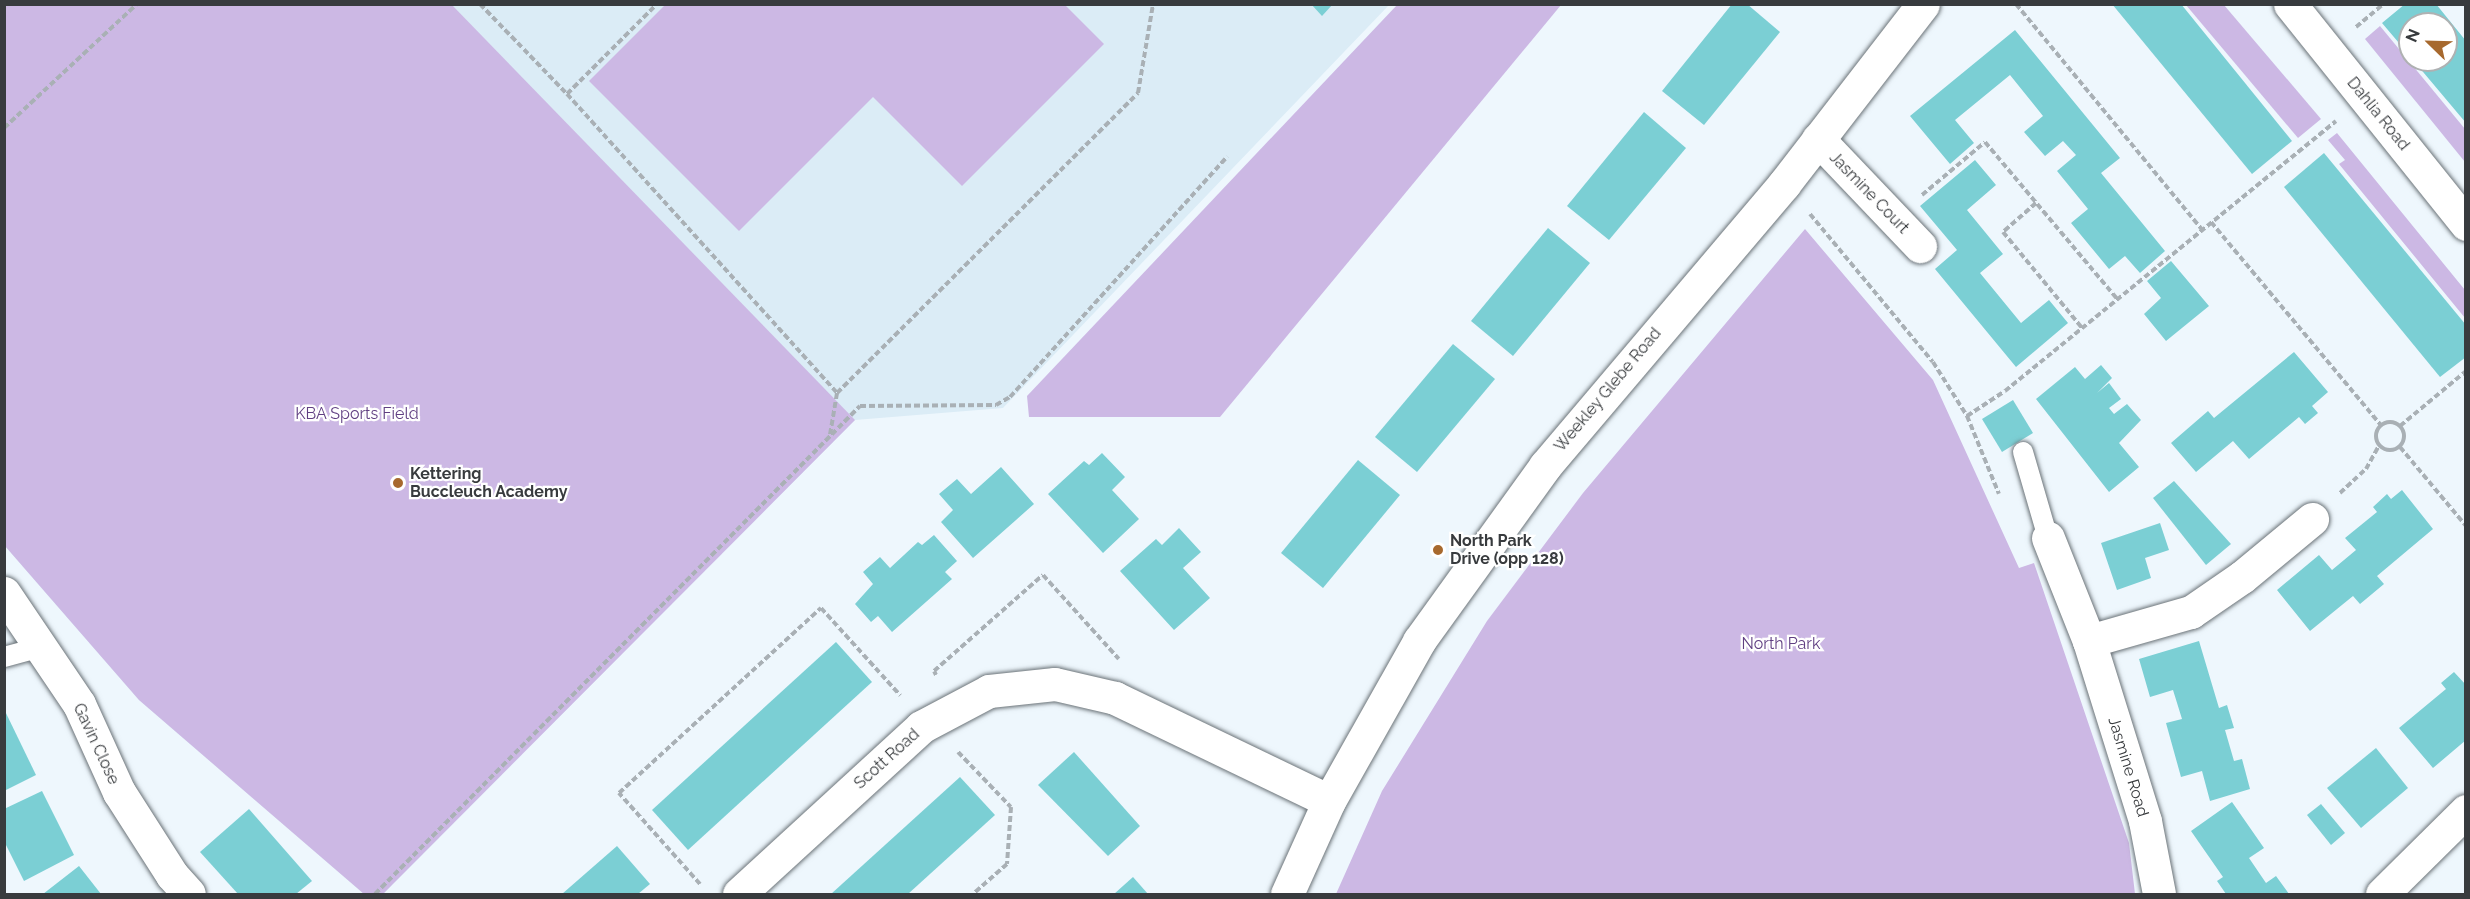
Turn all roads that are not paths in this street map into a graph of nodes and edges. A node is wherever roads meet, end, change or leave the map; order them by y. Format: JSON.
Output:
{"nodes":[{"id":1,"x":1923,"y":4,"type":"edge"},
{"id":2,"x":2290,"y":4,"type":"edge"},
{"id":3,"x":1818,"y":140,"type":"junction"},
{"id":4,"x":2466,"y":224,"type":"edge"},
{"id":5,"x":1920,"y":246,"type":"dead end"},
{"id":6,"x":2023,"y":452,"type":"dead end"},
{"id":7,"x":2312,"y":519,"type":"road end"},
{"id":8,"x":2048,"y":538,"type":"joint"},
{"id":9,"x":4,"y":593,"type":"edge"},
{"id":10,"x":2089,"y":641,"type":"junction"},
{"id":11,"x":41,"y":647,"type":"junction"},
{"id":12,"x":4,"y":657,"type":"edge"},
{"id":13,"x":1329,"y":801,"type":"junction"},
{"id":14,"x":2466,"y":811,"type":"edge"},
{"id":15,"x":2389,"y":892,"type":"edge"},
{"id":16,"x":189,"y":894,"type":"edge"},
{"id":17,"x":739,"y":894,"type":"edge"},
{"id":18,"x":1287,"y":894,"type":"edge"},
{"id":19,"x":2159,"y":894,"type":"edge"}],
"edges":[{"from":1,"to":3,"type":"street","name":"Weekley Glebe Road"},
{"from":2,"to":4,"type":"street","name":"Dahlia Road"},
{"from":3,"to":5,"type":"street","name":"Jasmine Court"},
{"from":3,"to":13,"type":"street","name":"Weekley Glebe Road"},
{"from":6,"to":8,"type":"lane"},
{"from":7,"to":10,"type":"street"},
{"from":8,"to":10,"type":"street","name":"Jasmine Road"},
{"from":9,"to":11,"type":"street","name":"Gavin Close"},
{"from":10,"to":19,"type":"street","name":"Jasmine Road"},
{"from":11,"to":12,"type":"lane"},
{"from":11,"to":16,"type":"street","name":"Gavin Close"},
{"from":13,"to":17,"type":"street","name":"Scott Road"},
{"from":13,"to":18,"type":"street","name":"Weekley Glebe Road"},
{"from":14,"to":15,"type":"street"}]}
